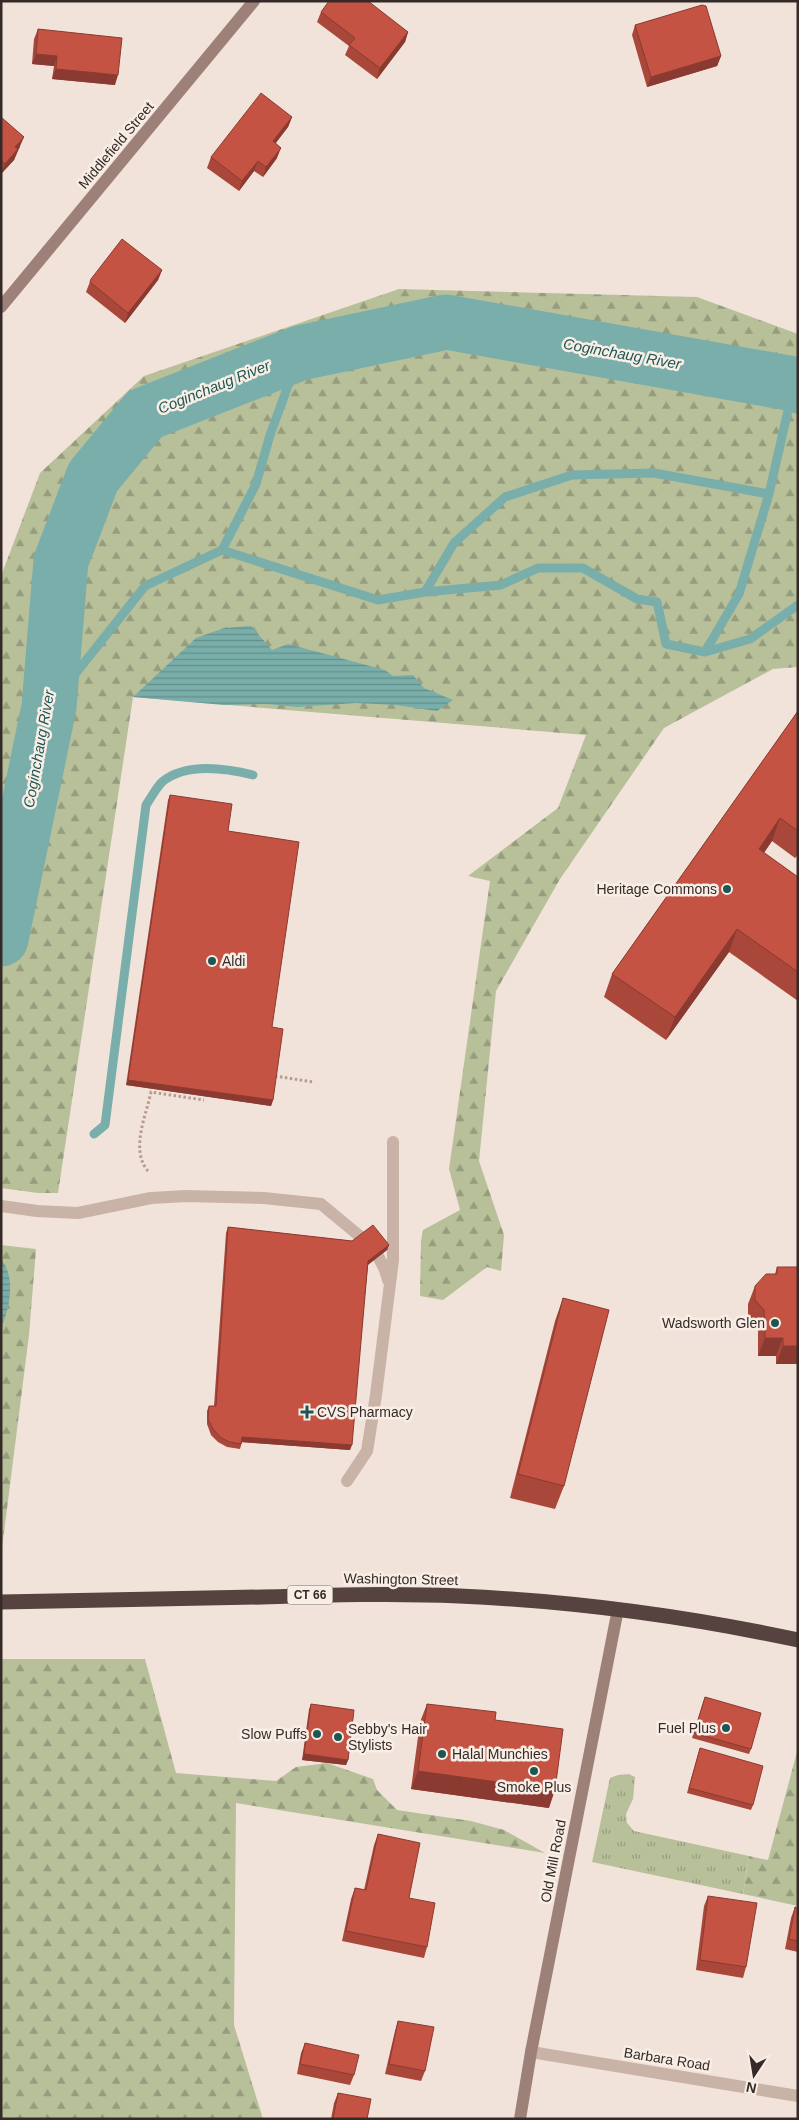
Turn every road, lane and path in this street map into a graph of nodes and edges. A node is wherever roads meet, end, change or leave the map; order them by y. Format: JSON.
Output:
{"nodes":[{"id":1,"x":254,"y":1,"type":"edge"},
{"id":2,"x":1,"y":307,"type":"edge"},
{"id":3,"x":275,"y":1076,"type":"edge"},
{"id":4,"x":313,"y":1082,"type":"dead end"},
{"id":5,"x":204,"y":1100,"type":"edge"},
{"id":6,"x":393,"y":1142,"type":"dead end"},
{"id":7,"x":148,"y":1171,"type":"dead end"},
{"id":8,"x":1,"y":1206,"type":"edge"},
{"id":9,"x":362,"y":1238,"type":"edge"},
{"id":10,"x":378,"y":1256,"type":"edge"},
{"id":11,"x":389,"y":1288,"type":"junction"},
{"id":12,"x":347,"y":1481,"type":"dead end"},
{"id":13,"x":1,"y":1602,"type":"edge"},
{"id":14,"x":618,"y":1609,"type":"junction"},
{"id":15,"x":798,"y":1640,"type":"edge"},
{"id":16,"x":531,"y":2052,"type":"junction"},
{"id":17,"x":798,"y":2096,"type":"edge"},
{"id":18,"x":520,"y":2119,"type":"edge"}],
"edges":[{"from":1,"to":2,"type":"street","name":"Middlefield Street"},
{"from":3,"to":4,"type":"path"},
{"from":5,"to":7,"type":"path"},
{"from":6,"to":11,"type":"street"},
{"from":8,"to":9,"type":"street"},
{"from":10,"to":11,"type":"street"},
{"from":11,"to":12,"type":"street"},
{"from":13,"to":14,"type":"highway","name":"Washington Street","number":"CT 66"},
{"from":14,"to":15,"type":"highway","name":"Washington Street","number":"CT 66"},
{"from":14,"to":16,"type":"street","name":"Old Mill Road"},
{"from":16,"to":17,"type":"street","name":"Barbara Road"},
{"from":16,"to":18,"type":"street","name":"Old Mill Road"}]}
